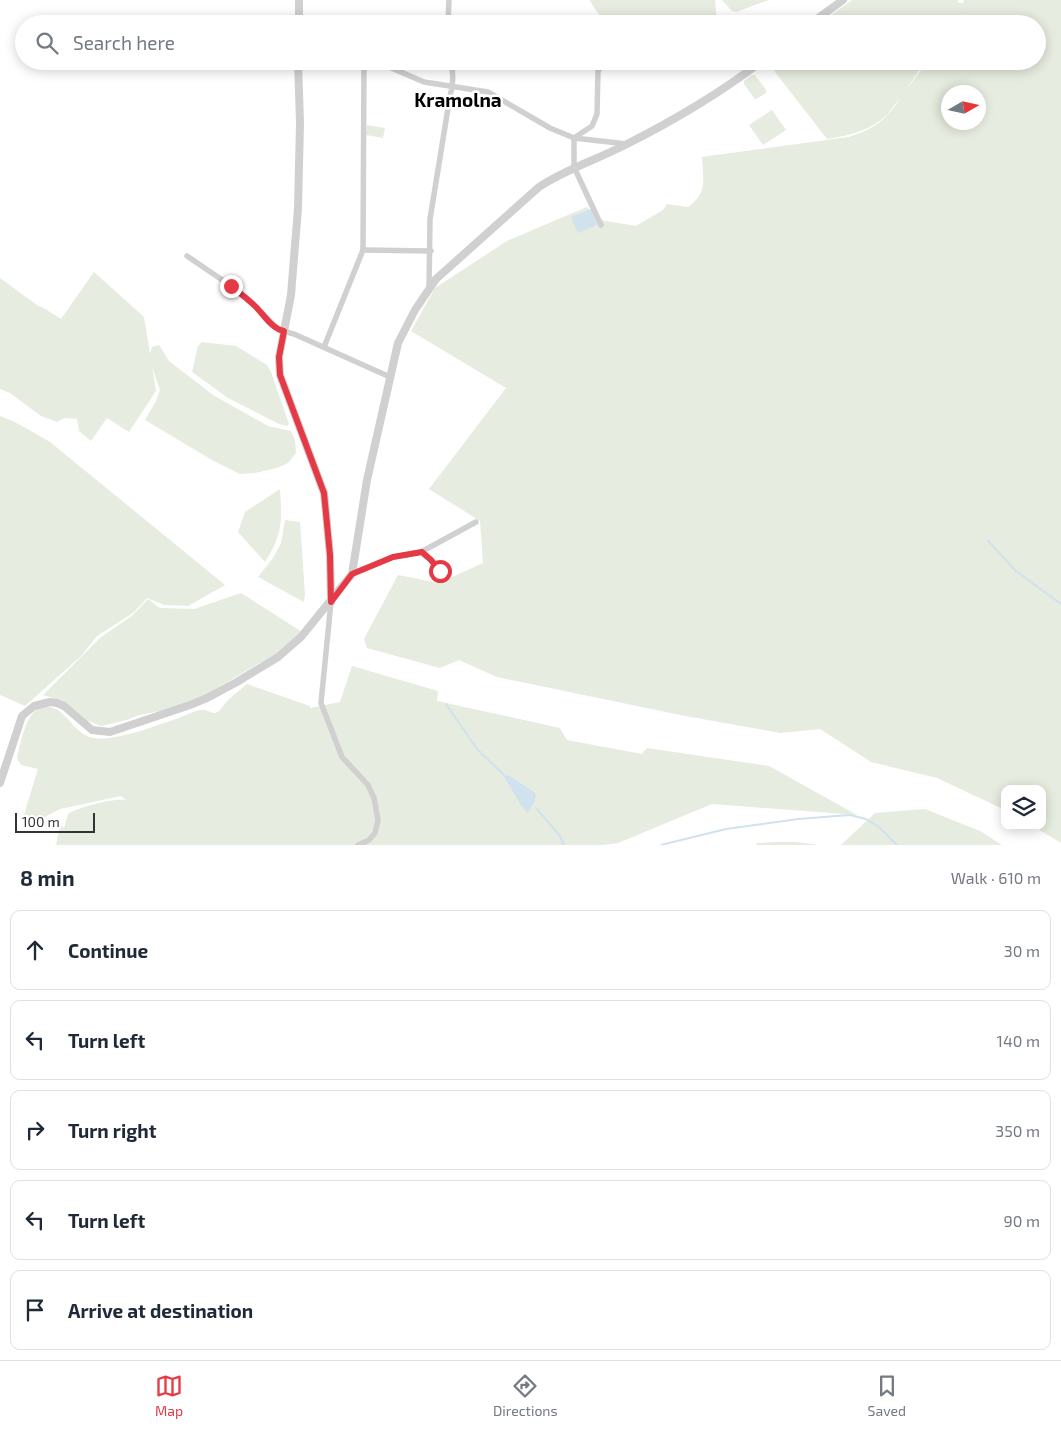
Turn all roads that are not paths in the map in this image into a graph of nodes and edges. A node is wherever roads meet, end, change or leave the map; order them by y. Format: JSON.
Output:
{"nodes":[{"id":1,"x":299,"y":0,"type":"edge"},
{"id":2,"x":449,"y":0,"type":"edge"},
{"id":3,"x":843,"y":0,"type":"edge"},
{"id":4,"x":299,"y":15,"type":"edge"},
{"id":5,"x":448,"y":15,"type":"edge"},
{"id":6,"x":822,"y":15,"type":"edge"},
{"id":7,"x":298,"y":70,"type":"edge"},
{"id":8,"x":364,"y":70,"type":"edge"},
{"id":9,"x":396,"y":70,"type":"edge"},
{"id":10,"x":452,"y":70,"type":"edge"},
{"id":11,"x":599,"y":70,"type":"edge"},
{"id":12,"x":750,"y":70,"type":"edge"},
{"id":13,"x":453,"y":86,"type":"junction"},
{"id":14,"x":574,"y":138,"type":"junction"},
{"id":15,"x":627,"y":144,"type":"junction"},
{"id":16,"x":574,"y":167,"type":"junction"},
{"id":17,"x":601,"y":225,"type":"dead end"},
{"id":18,"x":363,"y":250,"type":"junction"},
{"id":19,"x":431,"y":250,"type":"junction"},
{"id":20,"x":187,"y":256,"type":"dead end"},
{"id":21,"x":430,"y":287,"type":"junction"},
{"id":22,"x":284,"y":331,"type":"junction"},
{"id":23,"x":324,"y":347,"type":"junction"},
{"id":24,"x":390,"y":377,"type":"junction"},
{"id":25,"x":476,"y":522,"type":"dead end"},
{"id":26,"x":422,"y":552,"type":"junction"},
{"id":27,"x":440,"y":571,"type":"dead end"},
{"id":28,"x":352,"y":574,"type":"junction"},
{"id":29,"x":331,"y":602,"type":"junction"},
{"id":30,"x":0,"y":783,"type":"edge"},
{"id":31,"x":358,"y":845,"type":"edge"}],
"edges":[{"from":1,"to":4,"type":"street"},
{"from":2,"to":5,"type":"street"},
{"from":3,"to":6,"type":"street"},
{"from":7,"to":22,"type":"street"},
{"from":8,"to":18,"type":"street"},
{"from":9,"to":13,"type":"street"},
{"from":10,"to":13,"type":"street"},
{"from":11,"to":14,"type":"street"},
{"from":12,"to":15,"type":"street"},
{"from":13,"to":14,"type":"street"},
{"from":13,"to":19,"type":"street"},
{"from":14,"to":15,"type":"street"},
{"from":14,"to":16,"type":"street"},
{"from":15,"to":16,"type":"street"},
{"from":16,"to":17,"type":"street"},
{"from":16,"to":21,"type":"street"},
{"from":18,"to":19,"type":"street"},
{"from":18,"to":23,"type":"street"},
{"from":19,"to":21,"type":"street"},
{"from":20,"to":22,"type":"street"},
{"from":21,"to":24,"type":"street"},
{"from":22,"to":23,"type":"street"},
{"from":22,"to":29,"type":"street"},
{"from":23,"to":24,"type":"street"},
{"from":24,"to":28,"type":"street"},
{"from":25,"to":26,"type":"street"},
{"from":26,"to":27,"type":"street"},
{"from":26,"to":28,"type":"street"},
{"from":28,"to":29,"type":"street"},
{"from":29,"to":30,"type":"street"},
{"from":29,"to":31,"type":"street"}]}
